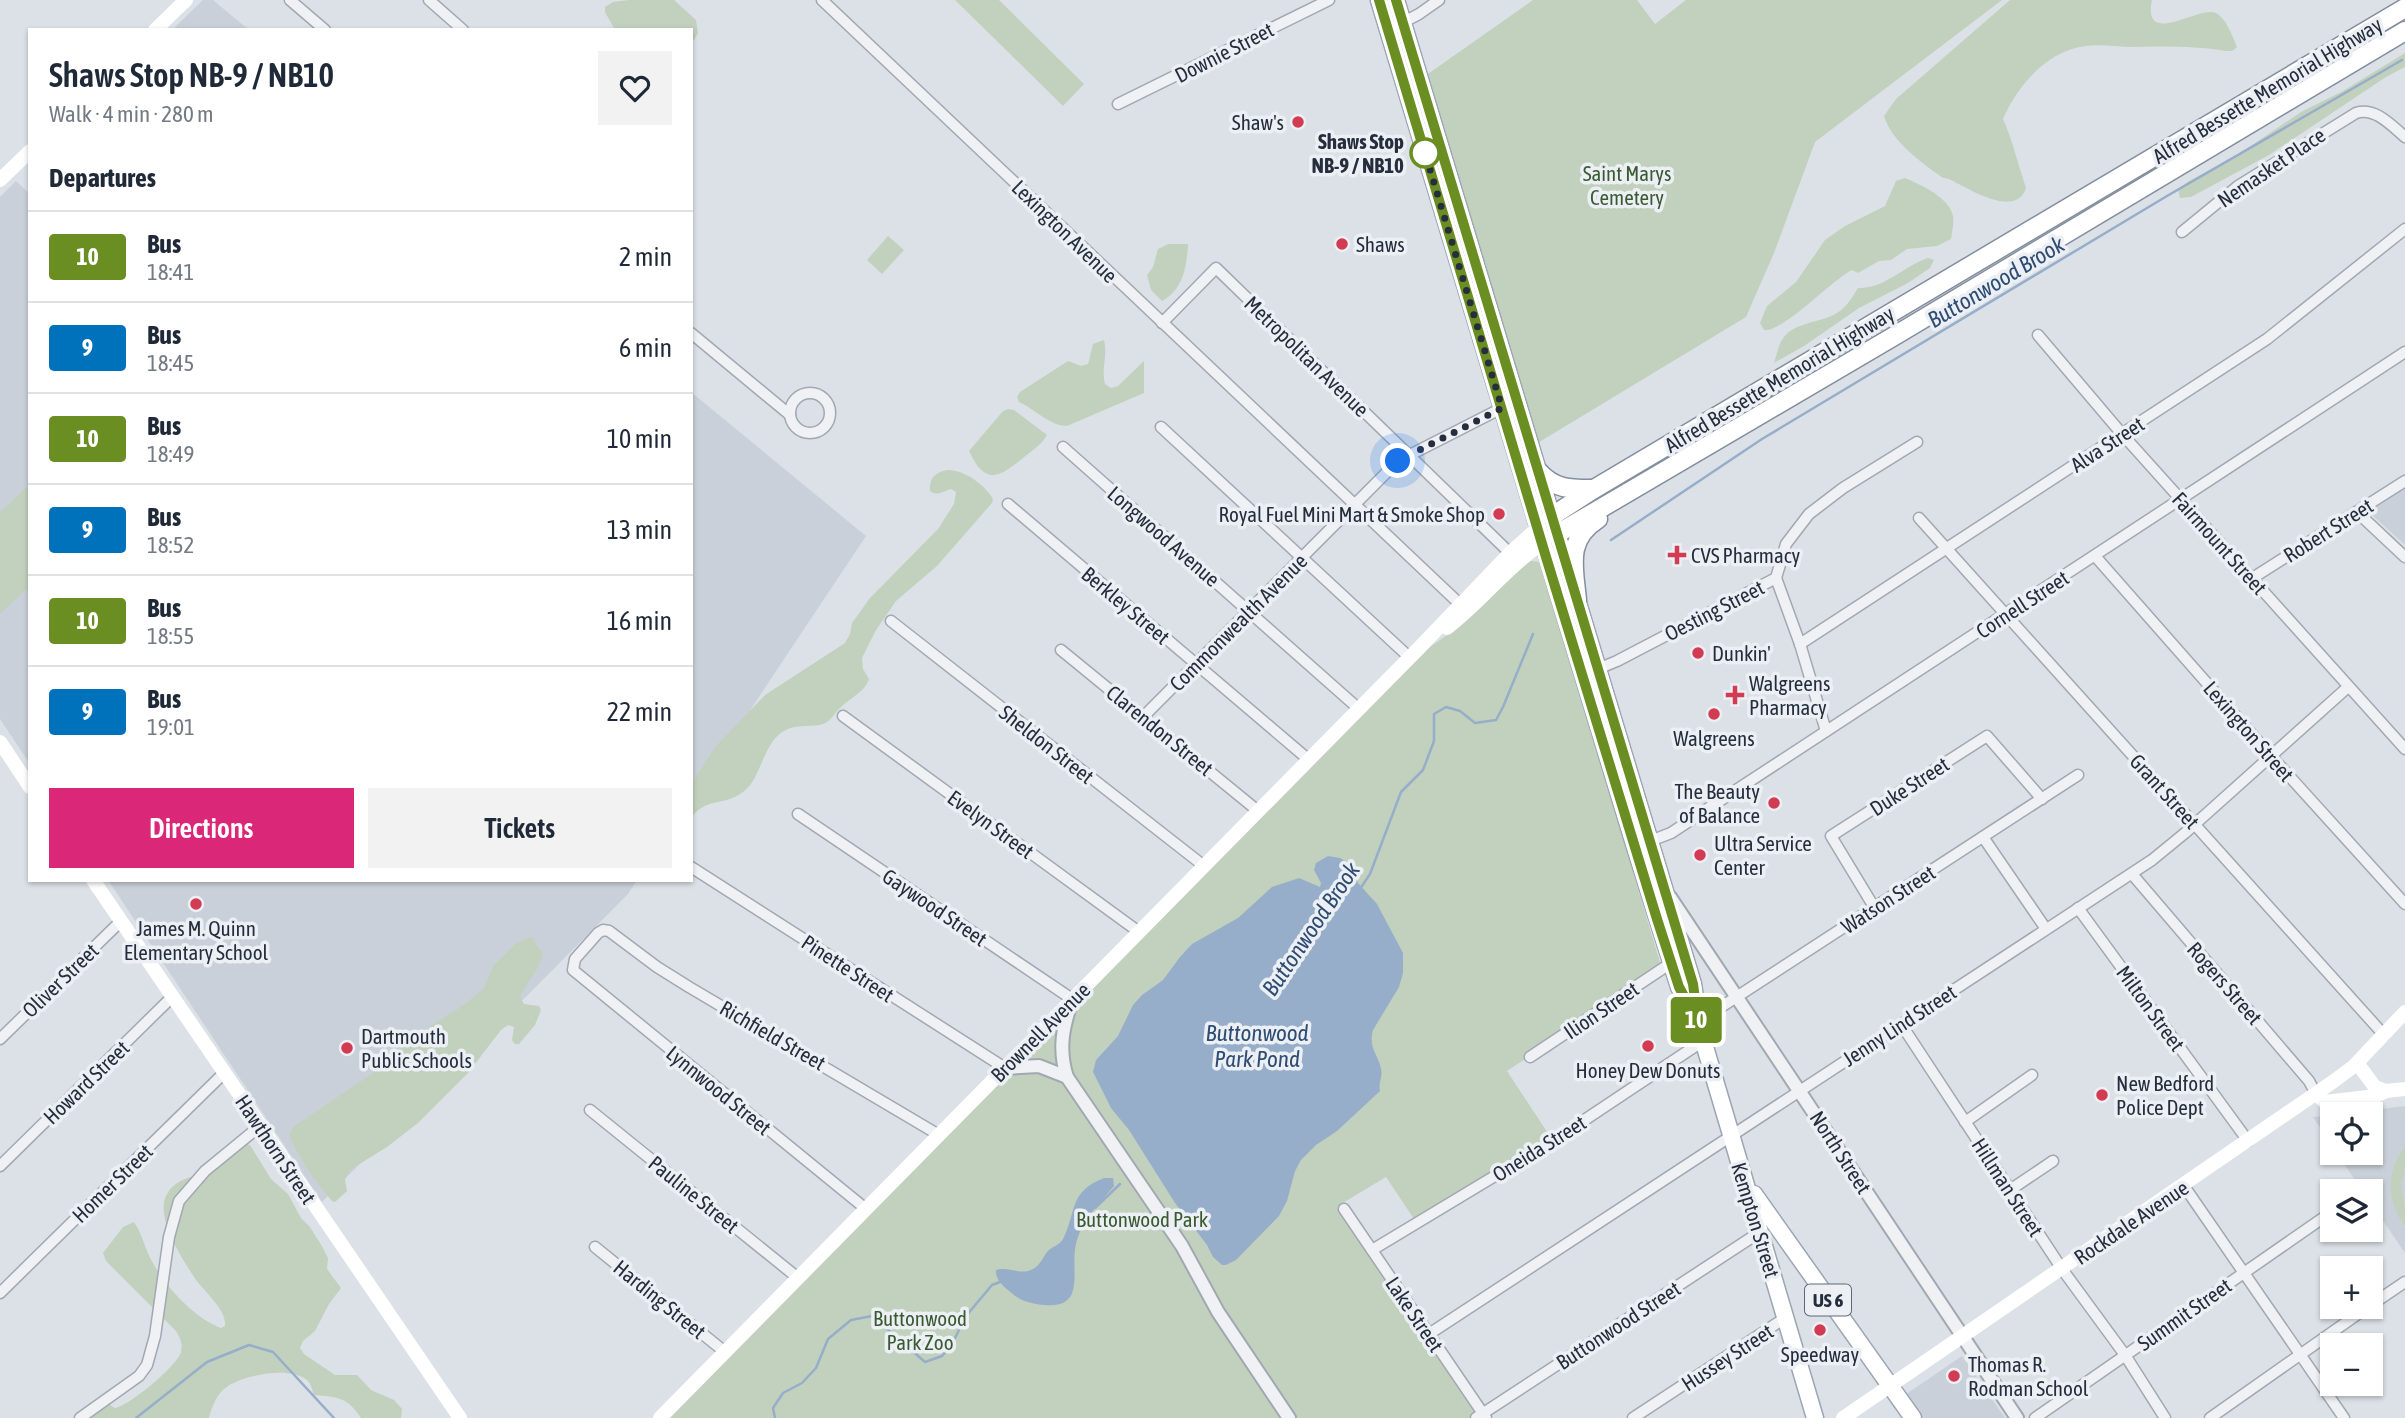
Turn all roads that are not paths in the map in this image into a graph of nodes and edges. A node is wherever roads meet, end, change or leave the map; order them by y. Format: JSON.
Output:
{"nodes":[{"id":1,"x":186,"y":0,"type":"edge"},
{"id":2,"x":290,"y":0,"type":"edge"},
{"id":3,"x":429,"y":0,"type":"edge"},
{"id":4,"x":822,"y":0,"type":"edge"},
{"id":5,"x":1329,"y":0,"type":"edge"},
{"id":6,"x":1379,"y":0,"type":"edge"},
{"id":7,"x":1396,"y":0,"type":"edge"},
{"id":8,"x":1439,"y":0,"type":"edge"},
{"id":9,"x":2405,"y":8,"type":"edge"},
{"id":10,"x":1395,"y":26,"type":"junction"},
{"id":11,"x":157,"y":28,"type":"edge"},
{"id":12,"x":324,"y":28,"type":"edge"},
{"id":13,"x":461,"y":28,"type":"edge"},
{"id":14,"x":2405,"y":31,"type":"edge"},
{"id":15,"x":1118,"y":104,"type":"dead end"},
{"id":16,"x":2405,"y":137,"type":"edge"},
{"id":17,"x":28,"y":153,"type":"edge"},
{"id":18,"x":0,"y":180,"type":"edge"},
{"id":19,"x":2405,"y":229,"type":"edge"},
{"id":20,"x":2182,"y":232,"type":"dead end"},
{"id":21,"x":1462,"y":247,"type":"junction"},
{"id":22,"x":1162,"y":323,"type":"junction"},
{"id":23,"x":693,"y":335,"type":"edge"},
{"id":24,"x":2038,"y":335,"type":"dead end"},
{"id":25,"x":2405,"y":352,"type":"edge"},
{"id":26,"x":1502,"y":408,"type":"junction"},
{"id":27,"x":790,"y":415,"type":"junction"},
{"id":28,"x":1161,"y":427,"type":"dead end"},
{"id":29,"x":2122,"y":434,"type":"junction"},
{"id":30,"x":1917,"y":442,"type":"dead end"},
{"id":31,"x":1063,"y":447,"type":"dead end"},
{"id":32,"x":1409,"y":455,"type":"junction"},
{"id":33,"x":1685,"y":458,"type":"junction"},
{"id":34,"x":1539,"y":472,"type":"junction"},
{"id":35,"x":2405,"y":481,"type":"edge"},
{"id":36,"x":1594,"y":489,"type":"junction"},
{"id":37,"x":2181,"y":499,"type":"junction"},
{"id":38,"x":1008,"y":504,"type":"dead end"},
{"id":39,"x":1354,"y":505,"type":"junction"},
{"id":40,"x":2357,"y":512,"type":"junction"},
{"id":41,"x":1919,"y":518,"type":"dead end"},
{"id":42,"x":1547,"y":530,"type":"junction"},
{"id":43,"x":1946,"y":547,"type":"junction"},
{"id":44,"x":2095,"y":556,"type":"junction"},
{"id":45,"x":1514,"y":557,"type":"junction"},
{"id":46,"x":2405,"y":557,"type":"edge"},
{"id":47,"x":1302,"y":558,"type":"junction"},
{"id":48,"x":1776,"y":578,"type":"junction"},
{"id":49,"x":2251,"y":579,"type":"junction"},
{"id":50,"x":1577,"y":600,"type":"junction"},
{"id":51,"x":1464,"y":608,"type":"junction"},
{"id":52,"x":1249,"y":611,"type":"junction"},
{"id":53,"x":2006,"y":614,"type":"junction"},
{"id":54,"x":891,"y":621,"type":"dead end"},
{"id":55,"x":1800,"y":644,"type":"junction"},
{"id":56,"x":1061,"y":650,"type":"dead end"},
{"id":57,"x":1409,"y":657,"type":"junction"},
{"id":58,"x":1196,"y":665,"type":"junction"},
{"id":59,"x":1590,"y":671,"type":"junction"},
{"id":60,"x":2348,"y":687,"type":"junction"},
{"id":61,"x":1359,"y":709,"type":"junction"},
{"id":62,"x":843,"y":716,"type":"dead end"},
{"id":63,"x":1143,"y":717,"type":"junction"},
{"id":64,"x":1826,"y":731,"type":"junction"},
{"id":65,"x":0,"y":742,"type":"edge"},
{"id":66,"x":2405,"y":749,"type":"edge"},
{"id":67,"x":2271,"y":757,"type":"junction"},
{"id":68,"x":1308,"y":760,"type":"junction"},
{"id":69,"x":2078,"y":775,"type":"dead end"},
{"id":70,"x":28,"y":784,"type":"edge"},
{"id":71,"x":2042,"y":799,"type":"junction"},
{"id":72,"x":1258,"y":811,"type":"junction"},
{"id":73,"x":798,"y":814,"type":"dead end"},
{"id":74,"x":2195,"y":824,"type":"junction"},
{"id":75,"x":1983,"y":837,"type":"junction"},
{"id":76,"x":1642,"y":844,"type":"junction"},
{"id":77,"x":1204,"y":866,"type":"junction"},
{"id":78,"x":693,"y":868,"type":"edge"},
{"id":79,"x":2132,"y":874,"type":"junction"},
{"id":80,"x":94,"y":882,"type":"edge"},
{"id":81,"x":1664,"y":887,"type":"junction"},
{"id":82,"x":2405,"y":904,"type":"edge"},
{"id":83,"x":1874,"y":907,"type":"junction"},
{"id":84,"x":2078,"y":908,"type":"junction"},
{"id":85,"x":121,"y":921,"type":"junction"},
{"id":86,"x":2046,"y":929,"type":"junction"},
{"id":87,"x":1139,"y":932,"type":"junction"},
{"id":88,"x":1670,"y":933,"type":"junction"},
{"id":89,"x":1671,"y":963,"type":"junction"},
{"id":90,"x":573,"y":970,"type":"joint"},
{"id":91,"x":172,"y":997,"type":"junction"},
{"id":92,"x":1737,"y":998,"type":"junction"},
{"id":93,"x":1072,"y":999,"type":"junction"},
{"id":94,"x":2405,"y":1012,"type":"edge"},
{"id":95,"x":1698,"y":1022,"type":"junction"},
{"id":96,"x":1901,"y":1024,"type":"junction"},
{"id":97,"x":2384,"y":1035,"type":"junction"},
{"id":98,"x":0,"y":1039,"type":"edge"},
{"id":99,"x":1703,"y":1041,"type":"junction"},
{"id":100,"x":1531,"y":1057,"type":"dead end"},
{"id":101,"x":2357,"y":1063,"type":"junction"},
{"id":102,"x":1005,"y":1068,"type":"junction"},
{"id":103,"x":225,"y":1073,"type":"junction"},
{"id":104,"x":2032,"y":1075,"type":"dead end"},
{"id":105,"x":1067,"y":1077,"type":"junction"},
{"id":106,"x":2405,"y":1089,"type":"edge"},
{"id":107,"x":1800,"y":1090,"type":"junction"},
{"id":108,"x":2386,"y":1091,"type":"junction"},
{"id":109,"x":2316,"y":1094,"type":"junction"},
{"id":110,"x":590,"y":1110,"type":"dead end"},
{"id":111,"x":1965,"y":1122,"type":"junction"},
{"id":112,"x":260,"y":1126,"type":"junction"},
{"id":113,"x":939,"y":1135,"type":"junction"},
{"id":114,"x":1731,"y":1136,"type":"junction"},
{"id":115,"x":2248,"y":1141,"type":"junction"},
{"id":116,"x":2053,"y":1161,"type":"dead end"},
{"id":117,"x":0,"y":1166,"type":"edge"},
{"id":118,"x":1745,"y":1181,"type":"junction"},
{"id":119,"x":2184,"y":1186,"type":"junction"},
{"id":120,"x":2010,"y":1190,"type":"junction"},
{"id":121,"x":866,"y":1209,"type":"junction"},
{"id":122,"x":1344,"y":1209,"type":"dead end"},
{"id":123,"x":2320,"y":1220,"type":"edge"},
{"id":124,"x":1760,"y":1232,"type":"junction"},
{"id":125,"x":595,"y":1247,"type":"dead end"},
{"id":126,"x":1372,"y":1250,"type":"junction"},
{"id":127,"x":2062,"y":1269,"type":"junction"},
{"id":128,"x":2244,"y":1273,"type":"junction"},
{"id":129,"x":797,"y":1278,"type":"junction"},
{"id":130,"x":2405,"y":1282,"type":"edge"},
{"id":131,"x":0,"y":1293,"type":"edge"},
{"id":132,"x":2383,"y":1297,"type":"edge"},
{"id":133,"x":1785,"y":1318,"type":"junction"},
{"id":134,"x":2351,"y":1319,"type":"edge"},
{"id":135,"x":1429,"y":1334,"type":"junction"},
{"id":136,"x":1962,"y":1337,"type":"junction"},
{"id":137,"x":725,"y":1352,"type":"junction"},
{"id":138,"x":2301,"y":1354,"type":"junction"},
{"id":139,"x":2125,"y":1355,"type":"junction"},
{"id":140,"x":1889,"y":1386,"type":"junction"},
{"id":141,"x":1482,"y":1417,"type":"edge"},
{"id":142,"x":80,"y":1418,"type":"edge"},
{"id":143,"x":460,"y":1418,"type":"edge"},
{"id":144,"x":660,"y":1418,"type":"edge"},
{"id":145,"x":1289,"y":1418,"type":"edge"},
{"id":146,"x":1633,"y":1418,"type":"edge"},
{"id":147,"x":1815,"y":1418,"type":"edge"},
{"id":148,"x":1843,"y":1418,"type":"edge"},
{"id":149,"x":1913,"y":1418,"type":"edge"},
{"id":150,"x":2017,"y":1418,"type":"edge"},
{"id":151,"x":2035,"y":1418,"type":"edge"},
{"id":152,"x":2165,"y":1418,"type":"edge"},
{"id":153,"x":2210,"y":1418,"type":"edge"},
{"id":154,"x":2344,"y":1418,"type":"edge"}],
"edges":[{"from":1,"to":11,"type":"main road"},
{"from":2,"to":12,"type":"street"},
{"from":3,"to":13,"type":"street"},
{"from":4,"to":22,"type":"street","name":"Lexington Avenue"},
{"from":5,"to":15,"type":"street","name":"Downie Street"},
{"from":6,"to":10,"type":"main road","number":"US 6"},
{"from":7,"to":10,"type":"main road","number":"US 6"},
{"from":8,"to":10,"type":"street"},
{"from":9,"to":36,"type":"highway","name":"Alfred Bessette Memorial Highway"},
{"from":10,"to":21,"type":"main road","number":"US 6"},
{"from":14,"to":33,"type":"highway","name":"Alfred Bessette Memorial Highway"},
{"from":16,"to":20,"type":"street","name":"Nemasket Place"},
{"from":17,"to":18,"type":"main road"},
{"from":19,"to":29,"type":"street","name":"Alva Street"},
{"from":21,"to":26,"type":"main road","name":"Kempton Street","number":"US 6"},
{"from":21,"to":34,"type":"main road","name":"Kempton Street","number":"US 6"},
{"from":22,"to":32,"type":"street","name":"Metropolitan Avenue"},
{"from":22,"to":39,"type":"street","name":"Lexington Avenue"},
{"from":23,"to":27,"type":"street"},
{"from":24,"to":29,"type":"street","name":"Fairmount Street"},
{"from":25,"to":37,"type":"street","name":"Cornell Street"},
{"from":26,"to":32,"type":"street","name":"Commonwealth Avenue"},
{"from":26,"to":42,"type":"main road","name":"Kempton Street","number":"US 6"},
{"from":27,"to":27,"type":"street"},
{"from":28,"to":47,"type":"street"},
{"from":29,"to":37,"type":"street","name":"Fairmount Street"},
{"from":29,"to":43,"type":"street","name":"Alva Street"},
{"from":30,"to":48,"type":"street","name":"Oesting Street"},
{"from":31,"to":52,"type":"street","name":"Longwood Avenue"},
{"from":32,"to":39,"type":"street","name":"Commonwealth Avenue"},
{"from":32,"to":45,"type":"street","name":"Metropolitan Avenue"},
{"from":33,"to":42,"type":"highway","name":"Alfred Bessette Memorial Highway"},
{"from":33,"to":50,"type":"highway"},
{"from":34,"to":36,"type":"highway"},
{"from":34,"to":42,"type":"main road","name":"Kempton Street","number":"US 6"},
{"from":35,"to":40,"type":"street","name":"Robert Street"},
{"from":36,"to":42,"type":"highway","name":"Alfred Bessette Memorial Highway"},
{"from":37,"to":44,"type":"street","name":"Cornell Street"},
{"from":37,"to":49,"type":"street","name":"Fairmount Street"},
{"from":38,"to":58,"type":"street","name":"Berkley Street"},
{"from":39,"to":47,"type":"street","name":"Commonwealth Avenue"},
{"from":39,"to":51,"type":"street","name":"Lexington Avenue"},
{"from":40,"to":46,"type":"street"},
{"from":40,"to":49,"type":"street","name":"Robert Street"},
{"from":41,"to":43,"type":"street","name":"Grant Street"},
{"from":42,"to":45,"type":"main road","name":"Brownell Avenue"},
{"from":42,"to":50,"type":"main road","name":"Kempton Street","number":"US 6"},
{"from":42,"to":59,"type":"main road","name":"Kempton Street","number":"US 6"},
{"from":43,"to":53,"type":"street","name":"Grant Street"},
{"from":43,"to":55,"type":"street","name":"Alva Street"},
{"from":44,"to":53,"type":"street","name":"Cornell Street"},
{"from":44,"to":67,"type":"street","name":"Lexington Street"},
{"from":45,"to":51,"type":"main road","name":"Brownell Avenue"},
{"from":47,"to":52,"type":"street","name":"Commonwealth Avenue"},
{"from":47,"to":57,"type":"street"},
{"from":48,"to":55,"type":"street"},
{"from":48,"to":59,"type":"street","name":"Oesting Street"},
{"from":49,"to":60,"type":"street","name":"Fairmount Street"},
{"from":50,"to":59,"type":"main road","name":"Kempton Street","number":"US 6"},
{"from":51,"to":57,"type":"main road","name":"Brownell Avenue"},
{"from":52,"to":58,"type":"street","name":"Commonwealth Avenue"},
{"from":52,"to":61,"type":"street","name":"Longwood Avenue"},
{"from":53,"to":64,"type":"street","name":"Cornell Street"},
{"from":53,"to":74,"type":"street","name":"Grant Street"},
{"from":54,"to":77,"type":"street","name":"Sheldon Street"},
{"from":55,"to":64,"type":"street"},
{"from":56,"to":63,"type":"street","name":"Clarendon Street"},
{"from":57,"to":61,"type":"main road","name":"Brownell Avenue"},
{"from":58,"to":63,"type":"street","name":"Commonwealth Avenue"},
{"from":58,"to":68,"type":"street","name":"Berkley Street"},
{"from":59,"to":76,"type":"main road","name":"Kempton Street","number":"US 6"},
{"from":60,"to":66,"type":"street","name":"Fairmount Street"},
{"from":60,"to":67,"type":"street","name":"Jenny Lind Street"},
{"from":61,"to":68,"type":"main road","name":"Brownell Avenue"},
{"from":62,"to":87,"type":"street","name":"Evelyn Street"},
{"from":63,"to":72,"type":"street","name":"Clarendon Street"},
{"from":64,"to":76,"type":"street","name":"Cornell Street"},
{"from":65,"to":70,"type":"main road"},
{"from":67,"to":74,"type":"street","name":"Jenny Lind Street"},
{"from":67,"to":82,"type":"street","name":"Lexington Street"},
{"from":68,"to":72,"type":"main road","name":"Brownell Avenue"},
{"from":69,"to":71,"type":"street","name":"Watson Street"},
{"from":71,"to":75,"type":"street","name":"Watson Street"},
{"from":71,"to":83,"type":"street","name":"Duke Street"},
{"from":72,"to":77,"type":"main road","name":"Brownell Avenue"},
{"from":73,"to":93,"type":"street","name":"Gaywood Street"},
{"from":74,"to":79,"type":"street","name":"Jenny Lind Street"},
{"from":74,"to":97,"type":"street","name":"Grant Street"},
{"from":75,"to":83,"type":"street","name":"Watson Street"},
{"from":75,"to":86,"type":"street"},
{"from":76,"to":81,"type":"main road","name":"Kempton Street","number":"US 6"},
{"from":76,"to":88,"type":"main road","name":"Kempton Street","number":"US 6"},
{"from":77,"to":87,"type":"main road","name":"Brownell Avenue"},
{"from":78,"to":102,"type":"street","name":"Pinette Street"},
{"from":79,"to":84,"type":"street","name":"Jenny Lind Street"},
{"from":79,"to":109,"type":"street","name":"Rogers Street"},
{"from":80,"to":85,"type":"main road","name":"Hawthorn Street"},
{"from":81,"to":88,"type":"main road","name":"Kempton Street","number":"US 6"},
{"from":81,"to":92,"type":"street","name":"North Street"},
{"from":83,"to":92,"type":"street","name":"Watson Street"},
{"from":84,"to":86,"type":"street","name":"Jenny Lind Street"},
{"from":84,"to":115,"type":"street","name":"Milton Street"},
{"from":85,"to":91,"type":"main road","name":"Hawthorn Street"},
{"from":85,"to":98,"type":"street","name":"Oliver Street"},
{"from":86,"to":96,"type":"street","name":"Jenny Lind Street"},
{"from":87,"to":93,"type":"main road","name":"Brownell Avenue"},
{"from":88,"to":89,"type":"main road","name":"Kempton Street","number":"US 6"},
{"from":88,"to":95,"type":"main road","name":"Kempton Street","number":"US 6"},
{"from":89,"to":95,"type":"main road","name":"Kempton Street","number":"US 6"},
{"from":89,"to":100,"type":"street","name":"Ilion Street"},
{"from":90,"to":113,"type":"street","name":"Richfield Street"},
{"from":90,"to":121,"type":"street","name":"Lynnwood Street"},
{"from":91,"to":103,"type":"main road","name":"Hawthorn Street"},
{"from":91,"to":117,"type":"street","name":"Howard Street"},
{"from":92,"to":95,"type":"street","name":"Watson Street"},
{"from":92,"to":107,"type":"street","name":"North Street"},
{"from":93,"to":102,"type":"main road","name":"Brownell Avenue"},
{"from":93,"to":105,"type":"street"},
{"from":94,"to":97,"type":"main road","name":"Rockdale Avenue"},
{"from":95,"to":99,"type":"main road","name":"Kempton Street","number":"US 6"},
{"from":96,"to":107,"type":"street","name":"Jenny Lind Street"},
{"from":96,"to":111,"type":"street","name":"Hillman Street"},
{"from":97,"to":101,"type":"main road","name":"Rockdale Avenue"},
{"from":99,"to":114,"type":"main road","name":"Kempton Street","number":"US 6"},
{"from":99,"to":126,"type":"street","name":"Oneida Street"},
{"from":101,"to":108,"type":"main road"},
{"from":101,"to":109,"type":"main road","name":"Rockdale Avenue"},
{"from":102,"to":105,"type":"street"},
{"from":102,"to":113,"type":"main road","name":"Brownell Avenue"},
{"from":103,"to":112,"type":"main road","name":"Hawthorn Street"},
{"from":103,"to":131,"type":"street","name":"Homer Street"},
{"from":104,"to":111,"type":"street"},
{"from":105,"to":145,"type":"street"},
{"from":106,"to":108,"type":"main road"},
{"from":107,"to":114,"type":"street","name":"Jenny Lind Street"},
{"from":107,"to":136,"type":"street","name":"North Street"},
{"from":108,"to":109,"type":"main road"},
{"from":109,"to":115,"type":"main road","name":"Rockdale Avenue"},
{"from":110,"to":129,"type":"street","name":"Pauline Street"},
{"from":111,"to":120,"type":"street","name":"Hillman Street"},
{"from":112,"to":142,"type":"street"},
{"from":112,"to":143,"type":"main road","name":"Hawthorn Street"},
{"from":113,"to":121,"type":"main road","name":"Brownell Avenue"},
{"from":114,"to":118,"type":"main road","name":"Kempton Street","number":"US 6"},
{"from":114,"to":135,"type":"street","name":"Jenny Lind Street"},
{"from":115,"to":119,"type":"main road","name":"Rockdale Avenue"},
{"from":116,"to":120,"type":"street"},
{"from":118,"to":124,"type":"main road","name":"Kempton Street","number":"US 6"},
{"from":118,"to":140,"type":"main road","number":"US 6"},
{"from":119,"to":127,"type":"main road","name":"Rockdale Avenue"},
{"from":119,"to":128,"type":"street"},
{"from":120,"to":127,"type":"street","name":"Hillman Street"},
{"from":121,"to":129,"type":"main road","name":"Brownell Avenue"},
{"from":122,"to":126,"type":"street","name":"Lake Street"},
{"from":123,"to":128,"type":"street","name":"Summit Street"},
{"from":124,"to":133,"type":"main road","name":"Kempton Street","number":"US 6"},
{"from":124,"to":141,"type":"street","name":"Buttonwood Street"},
{"from":125,"to":137,"type":"street","name":"Harding Street"},
{"from":126,"to":135,"type":"street","name":"Lake Street"},
{"from":127,"to":136,"type":"main road","name":"Rockdale Avenue"},
{"from":127,"to":139,"type":"street","name":"Hillman Street"},
{"from":128,"to":138,"type":"street"},
{"from":128,"to":139,"type":"street","name":"Summit Street"},
{"from":129,"to":137,"type":"main road","name":"Brownell Avenue"},
{"from":130,"to":132,"type":"street"},
{"from":133,"to":146,"type":"street","name":"Hussey Street"},
{"from":133,"to":147,"type":"main road","name":"Kempton Street","number":"US 6"},
{"from":134,"to":138,"type":"street"},
{"from":135,"to":141,"type":"street","name":"Lake Street"},
{"from":136,"to":140,"type":"main road","name":"Rockdale Avenue"},
{"from":136,"to":150,"type":"street","name":"North Street"},
{"from":137,"to":144,"type":"main road","name":"Brownell Avenue"},
{"from":138,"to":153,"type":"street"},
{"from":138,"to":154,"type":"street"},
{"from":139,"to":151,"type":"street","name":"Summit Street"},
{"from":139,"to":152,"type":"street","name":"Hillman Street"},
{"from":140,"to":148,"type":"main road","name":"Rockdale Avenue"},
{"from":140,"to":149,"type":"main road","number":"US 6"}]}
